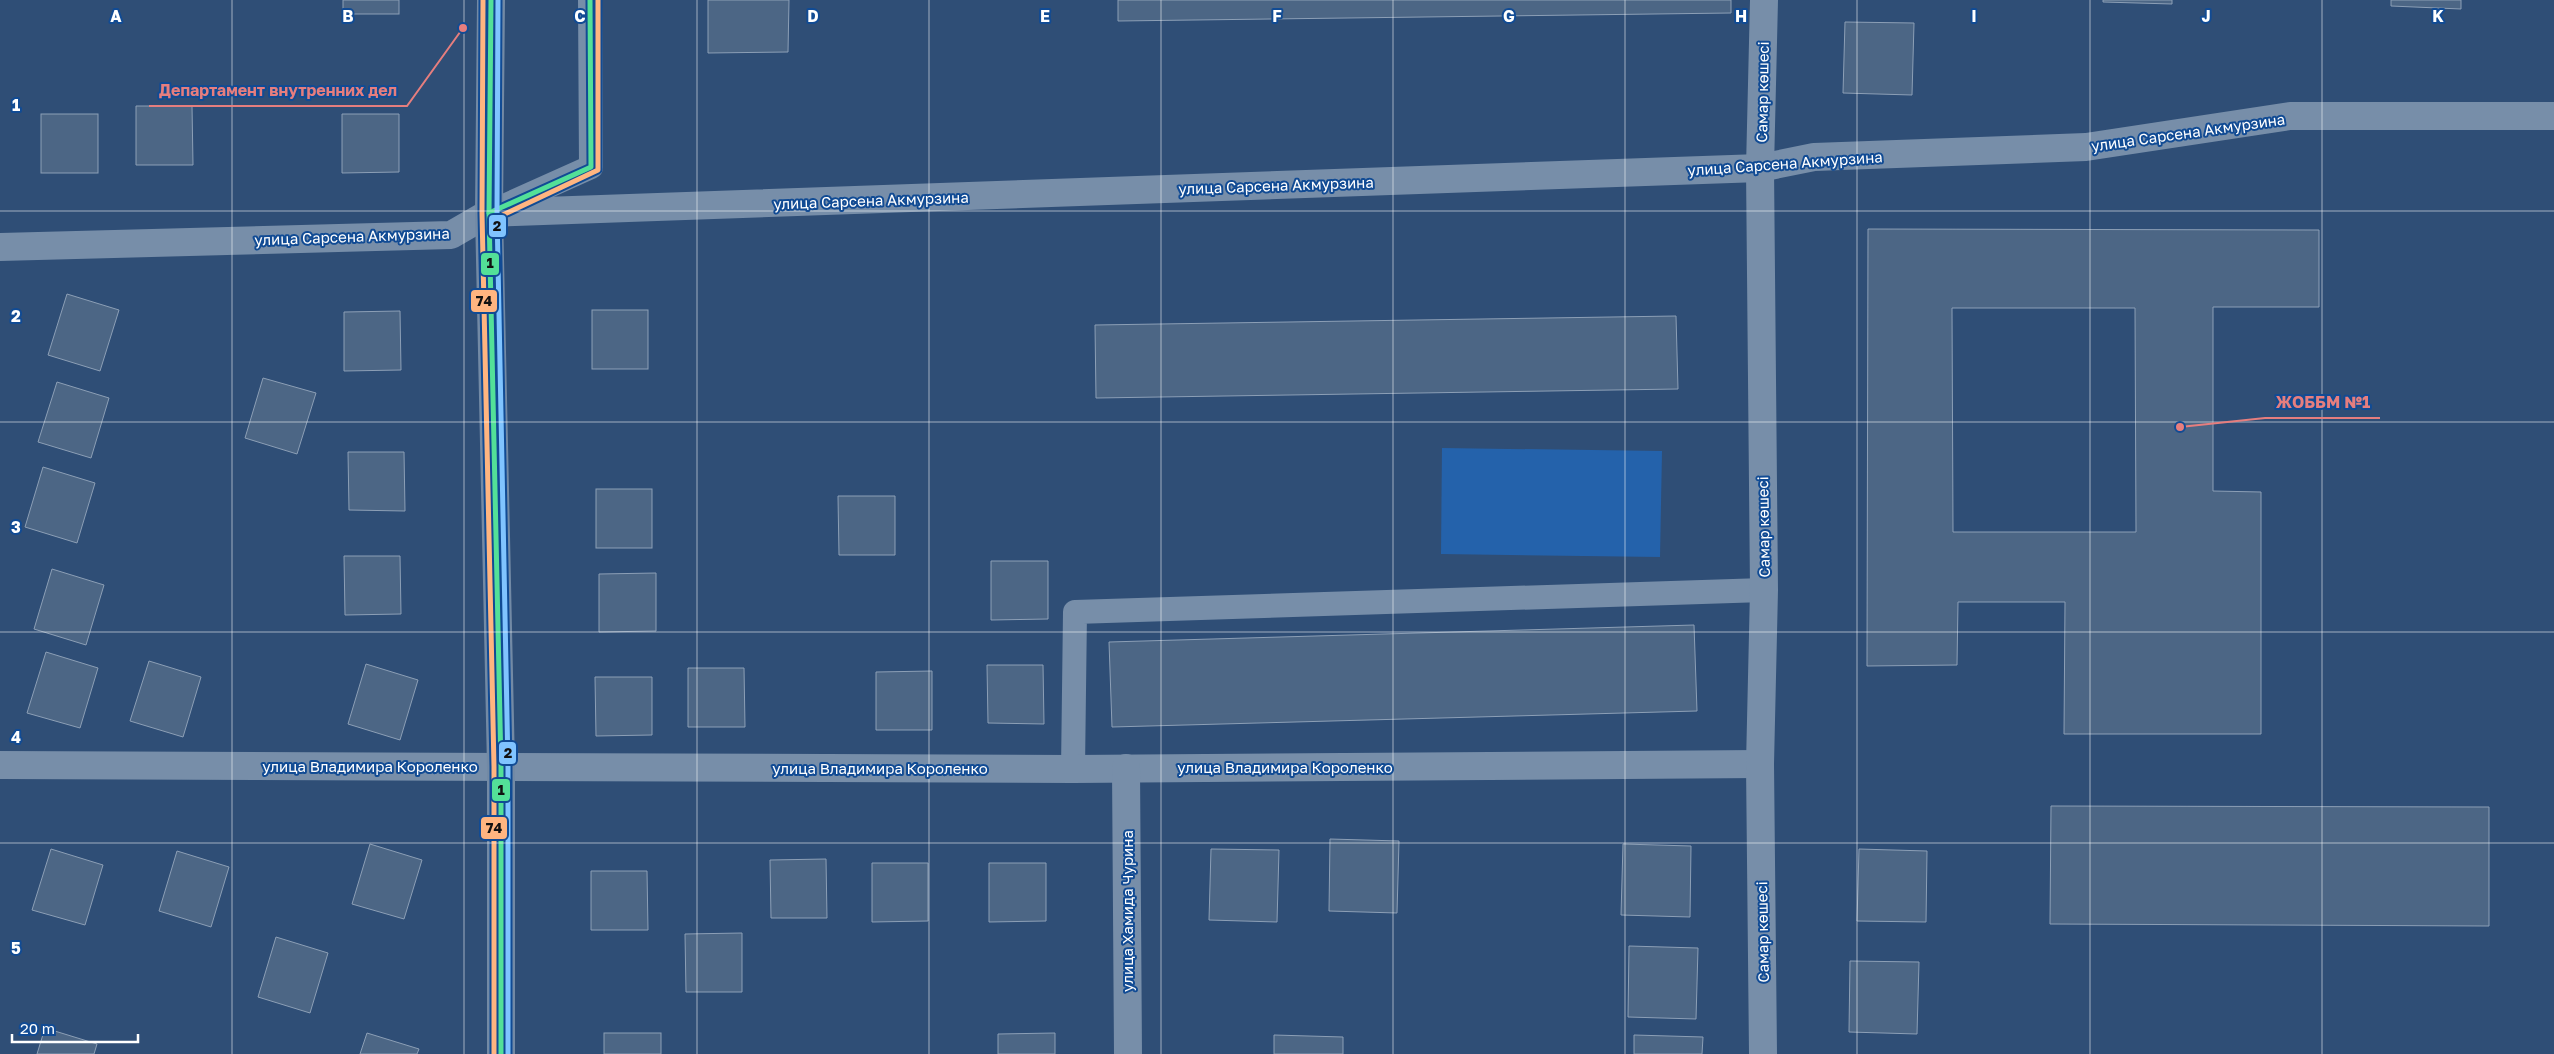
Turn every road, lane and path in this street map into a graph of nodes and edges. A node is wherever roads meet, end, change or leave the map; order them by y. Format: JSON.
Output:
{"nodes":[{"id":1,"x":490,"y":0,"type":"edge"},
{"id":2,"x":590,"y":0,"type":"edge"},
{"id":3,"x":1764,"y":0,"type":"edge"},
{"id":4,"x":2554,"y":116,"type":"edge"},
{"id":5,"x":1760,"y":168,"type":"junction"},
{"id":6,"x":490,"y":213,"type":"junction"},
{"id":7,"x":0,"y":247,"type":"edge"},
{"id":8,"x":1764,"y":590,"type":"junction"},
{"id":9,"x":1760,"y":764,"type":"junction"},
{"id":10,"x":0,"y":765,"type":"edge"},
{"id":11,"x":501,"y":767,"type":"junction"},
{"id":12,"x":1126,"y":768,"type":"junction"},
{"id":13,"x":1073,"y":769,"type":"junction"},
{"id":14,"x":501,"y":1054,"type":"edge"},
{"id":15,"x":1128,"y":1054,"type":"edge"},
{"id":16,"x":1763,"y":1054,"type":"edge"}],
"edges":[{"from":1,"to":6,"type":"street"},
{"from":2,"to":6,"type":"lane"},
{"from":3,"to":5,"type":"street","name":"Самар көшесі"},
{"from":4,"to":5,"type":"street","name":"улица Сарсена Акмурзина"},
{"from":5,"to":6,"type":"street","name":"улица Сарсена Акмурзина"},
{"from":5,"to":8,"type":"street","name":"Самар көшесі"},
{"from":6,"to":7,"type":"street","name":"улица Сарсена Акмурзина"},
{"from":6,"to":11,"type":"street"},
{"from":8,"to":9,"type":"street","name":"Самар көшесі"},
{"from":8,"to":13,"type":"lane"},
{"from":9,"to":12,"type":"street","name":"улица Владимира Короленко"},
{"from":9,"to":16,"type":"street","name":"Самар көшесі"},
{"from":10,"to":11,"type":"street","name":"улица Владимира Короленко"},
{"from":11,"to":13,"type":"street","name":"улица Владимира Короленко"},
{"from":11,"to":14,"type":"street"},
{"from":12,"to":13,"type":"street","name":"улица Владимира Короленко"},
{"from":12,"to":15,"type":"street","name":"улица Хамида Чурина"}]}
